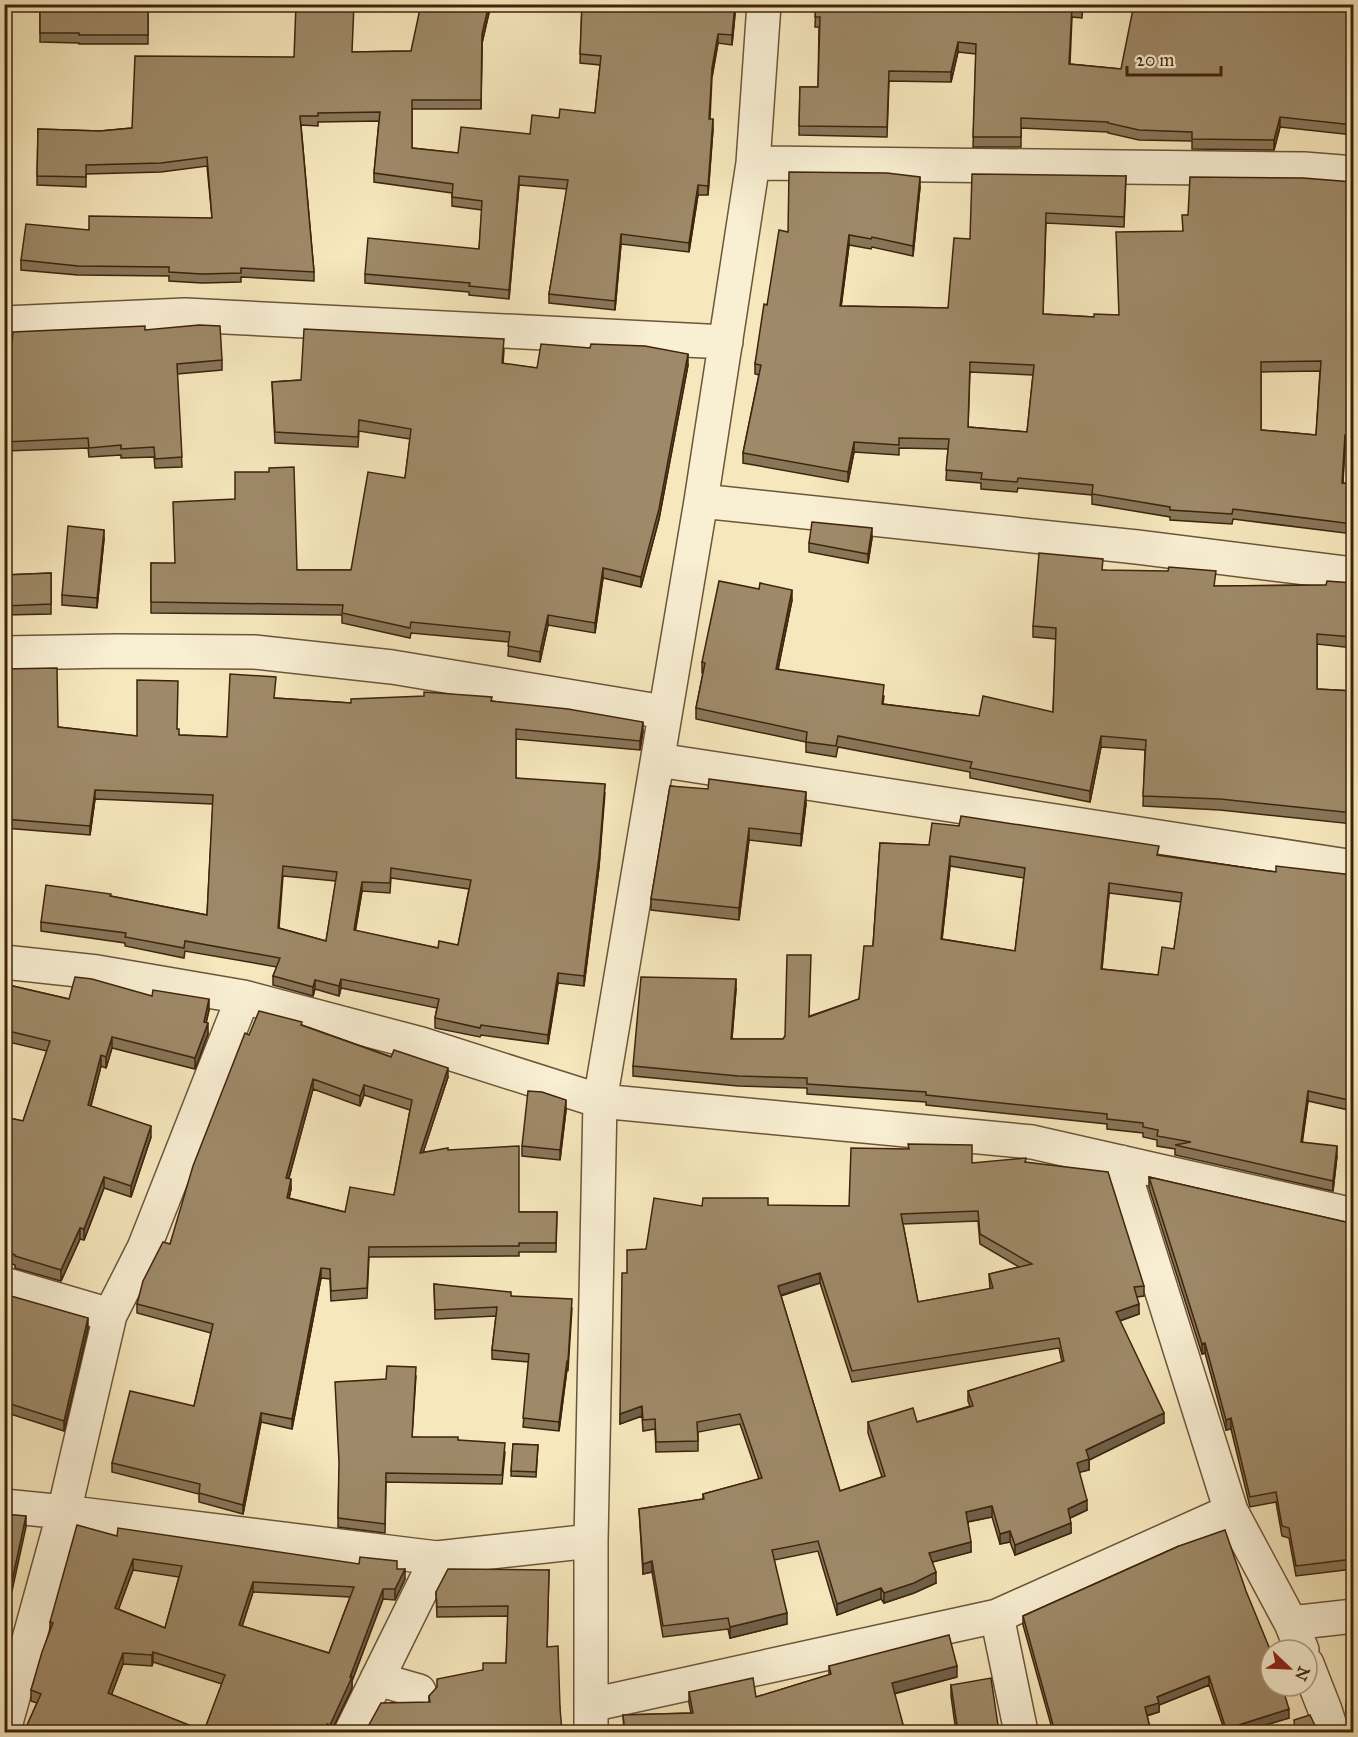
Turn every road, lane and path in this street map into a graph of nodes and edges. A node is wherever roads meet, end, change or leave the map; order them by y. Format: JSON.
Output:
{"nodes":[{"id":1,"x":764,"y":4,"type":"edge"},
{"id":2,"x":753,"y":163,"type":"junction"},
{"id":3,"x":1353,"y":173,"type":"edge"},
{"id":4,"x":4,"y":323,"type":"edge"},
{"id":5,"x":726,"y":342,"type":"junction"},
{"id":6,"x":701,"y":501,"type":"junction"},
{"id":7,"x":1353,"y":574,"type":"edge"},
{"id":8,"x":4,"y":653,"type":"edge"},
{"id":9,"x":664,"y":712,"type":"junction"},
{"id":10,"x":658,"y":760,"type":"junction"},
{"id":11,"x":1353,"y":867,"type":"edge"},
{"id":12,"x":4,"y":962,"type":"edge"},
{"id":13,"x":243,"y":997,"type":"junction"},
{"id":14,"x":600,"y":1101,"type":"junction"},
{"id":15,"x":1121,"y":1162,"type":"junction"},
{"id":16,"x":1353,"y":1215,"type":"edge"},
{"id":17,"x":4,"y":1284,"type":"edge"},
{"id":18,"x":110,"y":1315,"type":"junction"},
{"id":19,"x":4,"y":1506,"type":"edge"},
{"id":20,"x":1231,"y":1511,"type":"junction"},
{"id":21,"x":64,"y":1512,"type":"junction"},
{"id":22,"x":591,"y":1540,"type":"junction"},
{"id":23,"x":437,"y":1558,"type":"junction"},
{"id":24,"x":997,"y":1616,"type":"junction"},
{"id":25,"x":1353,"y":1616,"type":"edge"},
{"id":26,"x":1296,"y":1637,"type":"edge"},
{"id":27,"x":377,"y":1679,"type":"junction"},
{"id":28,"x":419,"y":1691,"type":"dead end"},
{"id":29,"x":1319,"y":1695,"type":"edge"},
{"id":30,"x":591,"y":1719,"type":"edge"},
{"id":31,"x":4,"y":1730,"type":"edge"},
{"id":32,"x":351,"y":1732,"type":"edge"},
{"id":33,"x":1021,"y":1732,"type":"edge"},
{"id":34,"x":1332,"y":1732,"type":"edge"}],
"edges":[{"from":1,"to":2,"type":"street"},
{"from":2,"to":3,"type":"street"},
{"from":2,"to":5,"type":"street"},
{"from":4,"to":5,"type":"street"},
{"from":5,"to":6,"type":"street"},
{"from":6,"to":7,"type":"street"},
{"from":6,"to":9,"type":"street"},
{"from":8,"to":9,"type":"street"},
{"from":9,"to":10,"type":"street"},
{"from":10,"to":11,"type":"street"},
{"from":10,"to":14,"type":"street"},
{"from":12,"to":13,"type":"street"},
{"from":13,"to":14,"type":"street"},
{"from":13,"to":18,"type":"street"},
{"from":14,"to":15,"type":"street"},
{"from":14,"to":22,"type":"street"},
{"from":15,"to":16,"type":"street"},
{"from":15,"to":20,"type":"street"},
{"from":17,"to":18,"type":"street"},
{"from":18,"to":21,"type":"street"},
{"from":19,"to":21,"type":"street"},
{"from":20,"to":24,"type":"street"},
{"from":20,"to":26,"type":"street"},
{"from":21,"to":23,"type":"street"},
{"from":21,"to":31,"type":"street"},
{"from":22,"to":23,"type":"street"},
{"from":22,"to":30,"type":"street"},
{"from":23,"to":27,"type":"street"},
{"from":24,"to":30,"type":"street"},
{"from":24,"to":33,"type":"street"},
{"from":25,"to":26,"type":"street"},
{"from":27,"to":28,"type":"street"},
{"from":27,"to":32,"type":"street"},
{"from":29,"to":34,"type":"street"}]}
